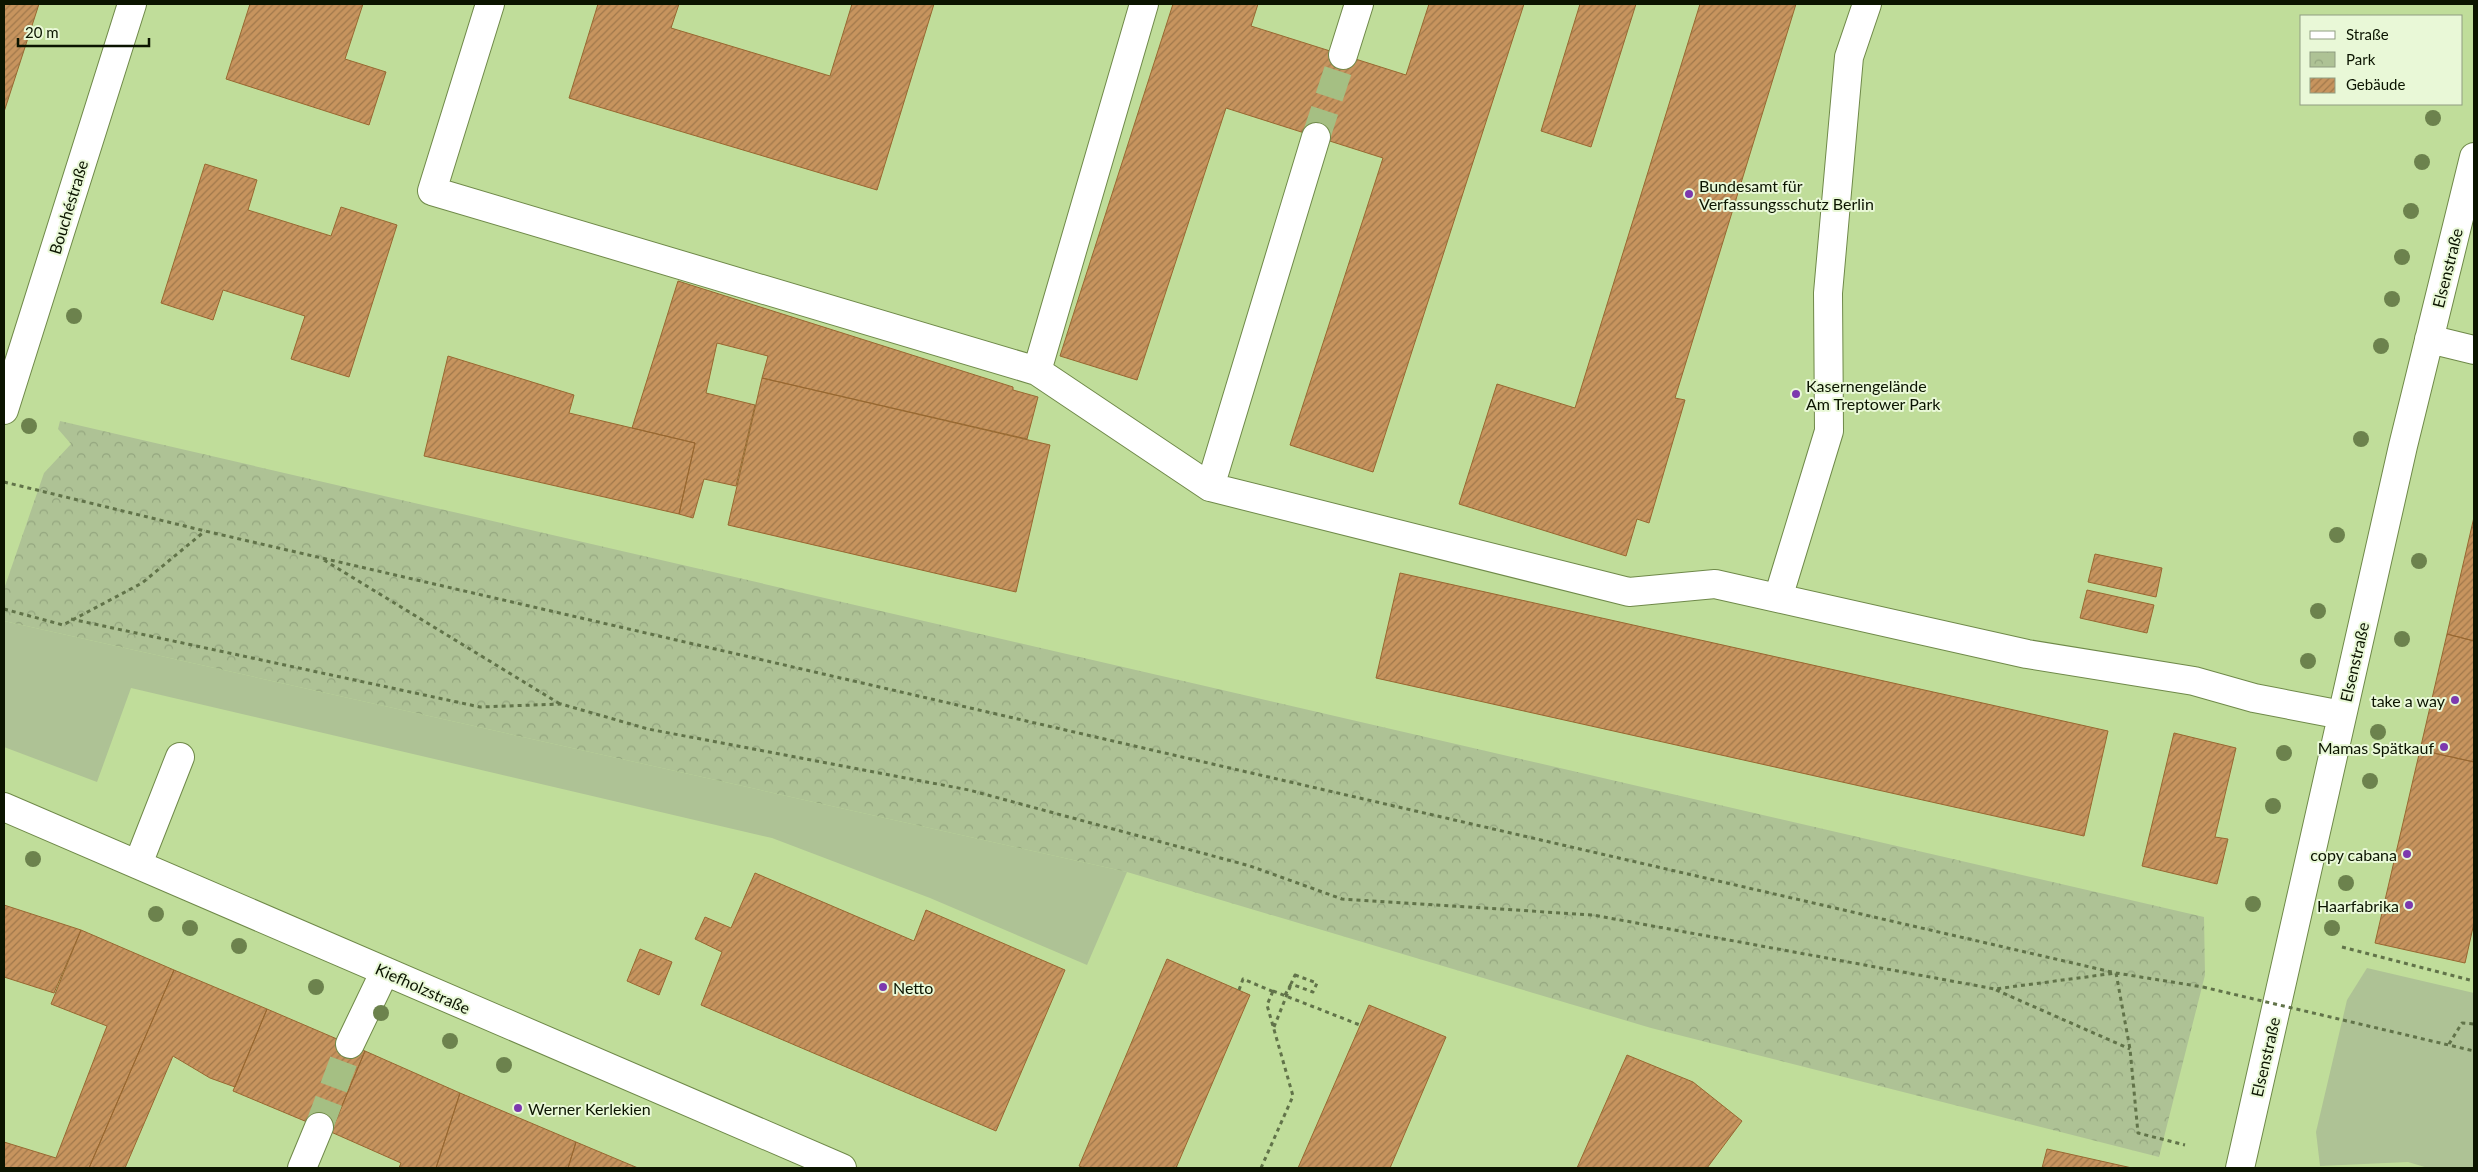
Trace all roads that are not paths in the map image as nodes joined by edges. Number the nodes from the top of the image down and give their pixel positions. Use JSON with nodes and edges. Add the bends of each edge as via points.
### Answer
{"nodes":[{"id":1,"x":132,"y":4,"type":"edge"},
{"id":2,"x":490,"y":4,"type":"edge"},
{"id":3,"x":1144,"y":4,"type":"edge"},
{"id":4,"x":1359,"y":4,"type":"edge"},
{"id":5,"x":1867,"y":4,"type":"edge"},
{"id":6,"x":1343,"y":55,"type":"tunnel mouth"},
{"id":7,"x":1316,"y":137,"type":"tunnel mouth"},
{"id":8,"x":2474,"y":157,"type":"edge"},
{"id":9,"x":2429,"y":339,"type":"junction"},
{"id":10,"x":2474,"y":350,"type":"edge"},
{"id":11,"x":10,"y":371,"type":"edge"},
{"id":12,"x":1037,"y":371,"type":"junction"},
{"id":13,"x":4,"y":410,"type":"edge"},
{"id":14,"x":1210,"y":487,"type":"junction"},
{"id":15,"x":1778,"y":598,"type":"junction"},
{"id":16,"x":2342,"y":715,"type":"junction"},
{"id":17,"x":180,"y":757,"type":"dead end"},
{"id":18,"x":4,"y":806,"type":"edge"},
{"id":19,"x":138,"y":864,"type":"junction"},
{"id":20,"x":385,"y":971,"type":"junction"},
{"id":21,"x":350,"y":1044,"type":"tunnel mouth"},
{"id":22,"x":319,"y":1127,"type":"tunnel mouth"},
{"id":23,"x":302,"y":1168,"type":"edge"},
{"id":24,"x":842,"y":1168,"type":"edge"},
{"id":25,"x":2240,"y":1168,"type":"edge"}],
"edges":[{"from":1,"to":11,"type":"street","name":"Bouchéstraße"},
{"from":2,"to":12,"type":"street","via":[[432,191]]},
{"from":3,"to":12,"type":"street"},
{"from":4,"to":6,"type":"street"},
{"from":5,"to":15,"type":"street","via":[[1849,57],[1846,87],[1828,293],[1829,431]]},
{"from":7,"to":14,"type":"street"},
{"from":8,"to":9,"type":"street","name":"Elsenstraße"},
{"from":9,"to":10,"type":"street"},
{"from":9,"to":16,"type":"street","name":"Elsenstraße"},
{"from":11,"to":13,"type":"street","name":"Bouchéstraße"},
{"from":12,"to":14,"type":"street"},
{"from":14,"to":15,"type":"street","via":[[1629,592],[1715,584]]},
{"from":15,"to":16,"type":"street","via":[[2027,654],[2194,681],[2254,698]]},
{"from":16,"to":25,"type":"street","name":"Elsenstraße"},
{"from":17,"to":19,"type":"street"},
{"from":18,"to":19,"type":"street","name":"Kiefholzstraße"},
{"from":19,"to":20,"type":"street","name":"Kiefholzstraße"},
{"from":20,"to":21,"type":"street"},
{"from":20,"to":24,"type":"street","name":"Kiefholzstraße"},
{"from":22,"to":23,"type":"street"}]}
